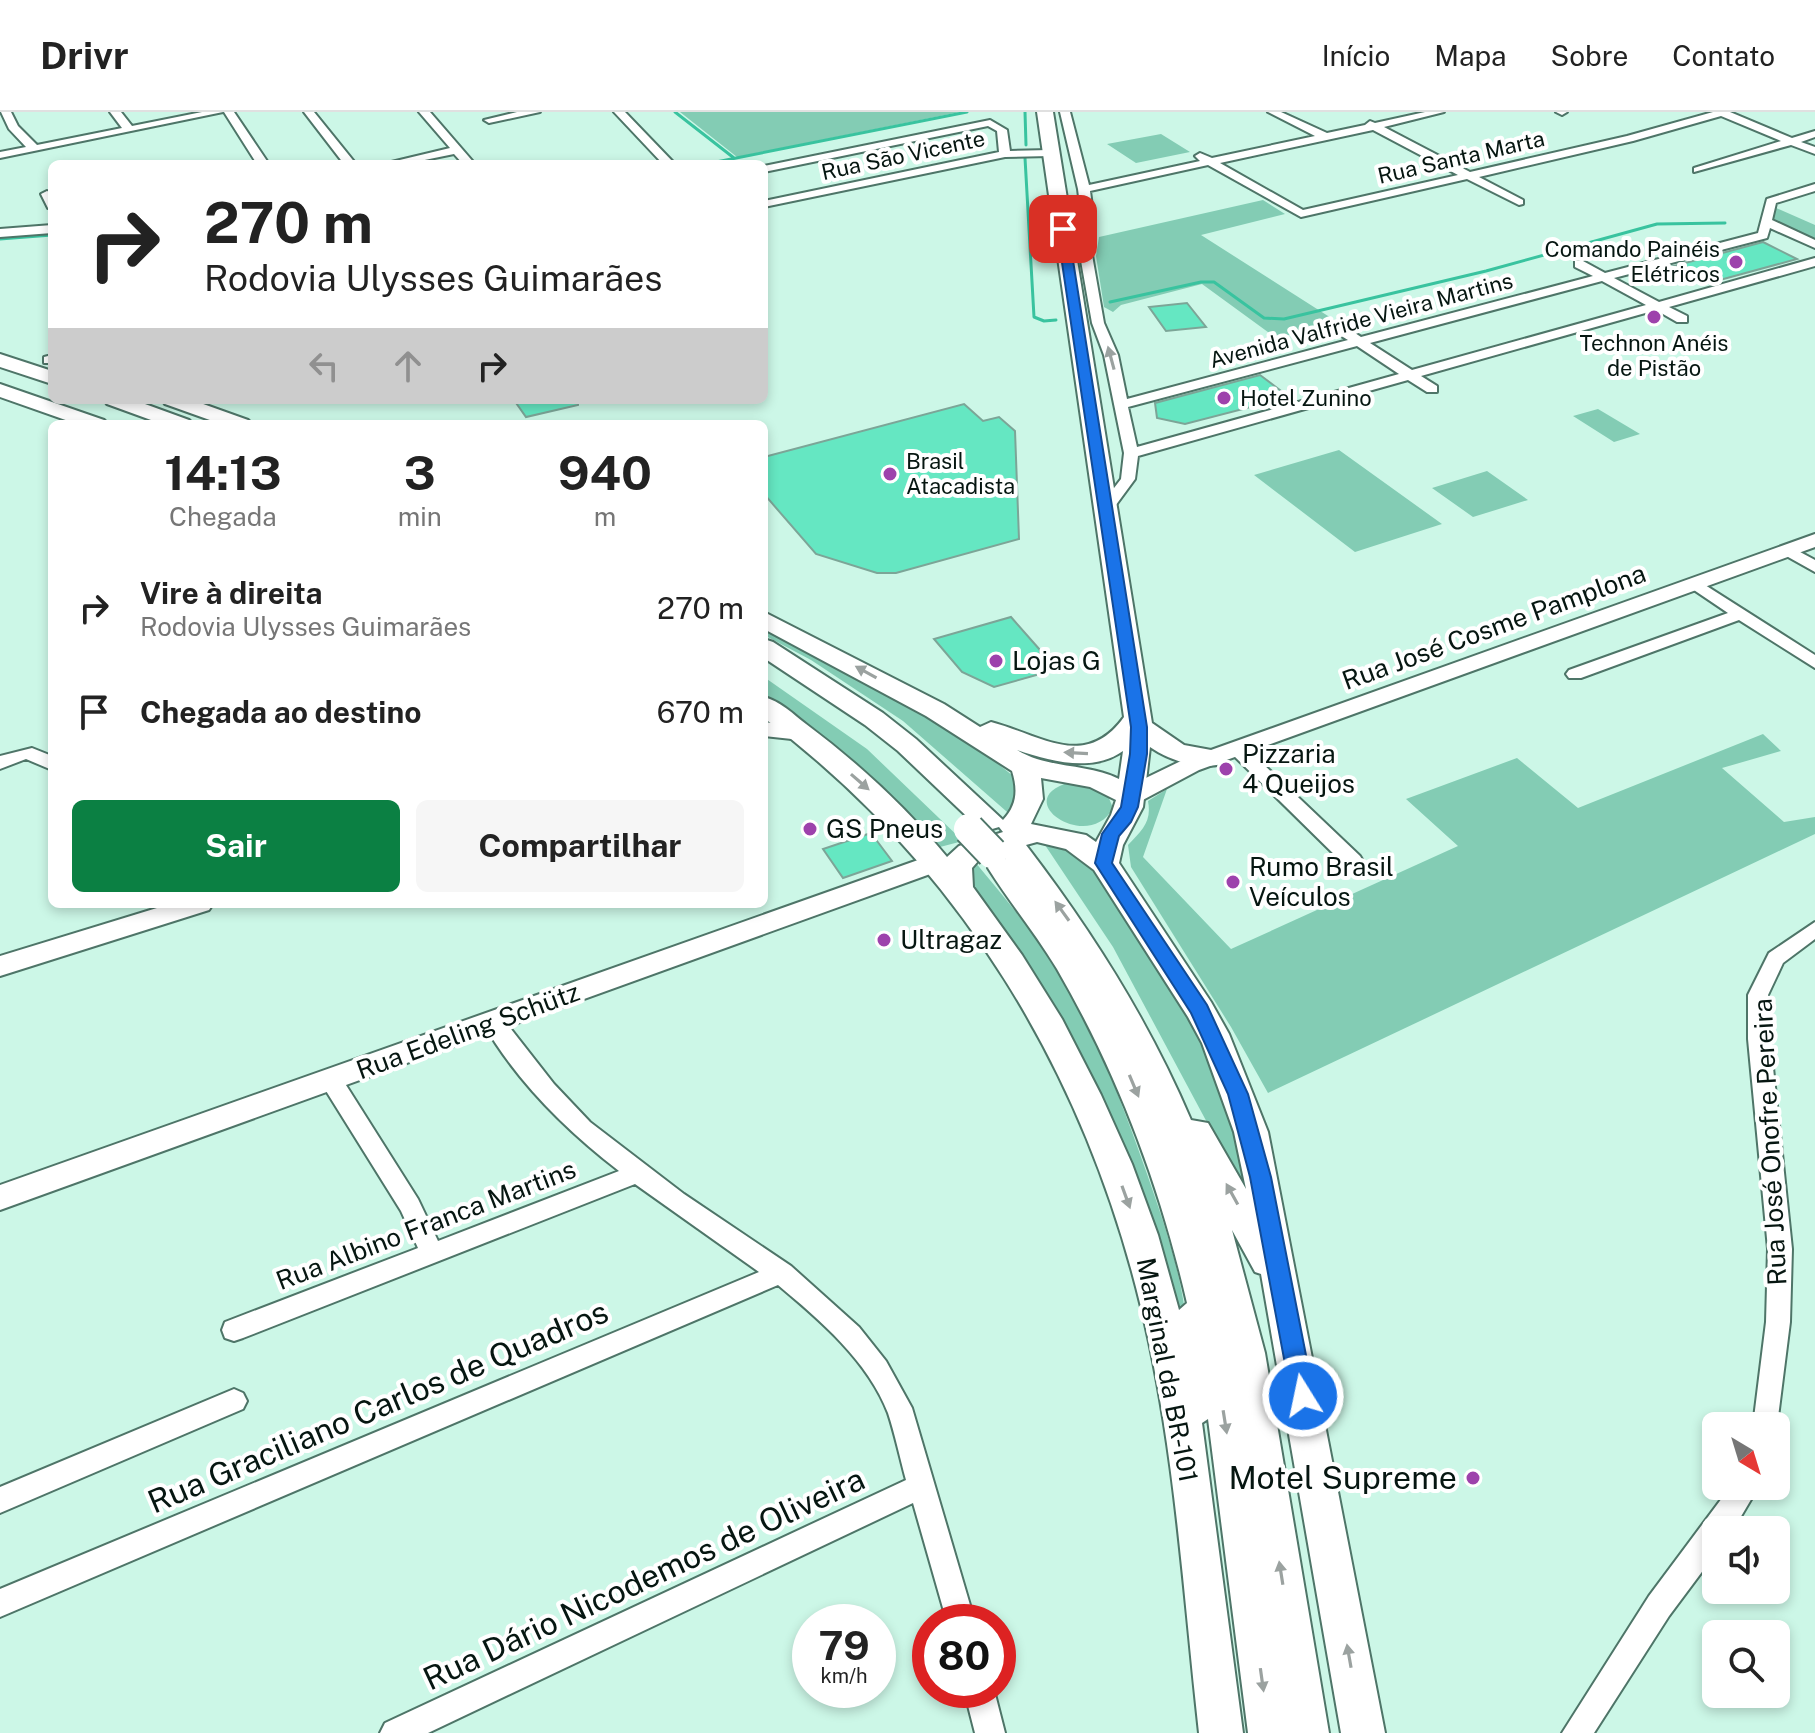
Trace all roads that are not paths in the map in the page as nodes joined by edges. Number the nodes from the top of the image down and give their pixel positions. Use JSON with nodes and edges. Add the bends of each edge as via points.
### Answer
{"nodes":[{"id":1,"x":6,"y":112,"type":"edge"},
{"id":2,"x":115,"y":112,"type":"edge"},
{"id":3,"x":218,"y":112,"type":"edge"},
{"id":4,"x":229,"y":112,"type":"edge"},
{"id":5,"x":309,"y":112,"type":"edge"},
{"id":6,"x":424,"y":112,"type":"edge"},
{"id":7,"x":619,"y":112,"type":"edge"},
{"id":8,"x":1045,"y":112,"type":"edge"},
{"id":9,"x":1065,"y":112,"type":"edge"},
{"id":10,"x":1273,"y":112,"type":"edge"},
{"id":11,"x":1289,"y":112,"type":"edge"},
{"id":12,"x":1404,"y":112,"type":"edge"},
{"id":13,"x":1439,"y":112,"type":"edge"},
{"id":14,"x":1722,"y":112,"type":"edge"},
{"id":15,"x":529,"y":113,"type":"edge"},
{"id":16,"x":489,"y":120,"type":"dead end"},
{"id":17,"x":1368,"y":124,"type":"junction"},
{"id":18,"x":129,"y":129,"type":"junction"},
{"id":19,"x":1321,"y":134,"type":"junction"},
{"id":20,"x":1815,"y":134,"type":"edge"},
{"id":21,"x":1792,"y":142,"type":"junction"},
{"id":22,"x":33,"y":147,"type":"junction"},
{"id":23,"x":457,"y":150,"type":"junction"},
{"id":24,"x":1815,"y":151,"type":"edge"},
{"id":25,"x":1050,"y":153,"type":"junction"},
{"id":26,"x":1005,"y":154,"type":"junction"},
{"id":27,"x":0,"y":155,"type":"edge"},
{"id":28,"x":1206,"y":159,"type":"junction"},
{"id":29,"x":260,"y":160,"type":"edge"},
{"id":30,"x":347,"y":160,"type":"edge"},
{"id":31,"x":409,"y":160,"type":"edge"},
{"id":32,"x":466,"y":160,"type":"edge"},
{"id":33,"x":665,"y":160,"type":"edge"},
{"id":34,"x":860,"y":167,"type":"junction"},
{"id":35,"x":768,"y":169,"type":"edge"},
{"id":36,"x":1080,"y":169,"type":"junction"},
{"id":37,"x":1698,"y":170,"type":"dead end"},
{"id":38,"x":1468,"y":176,"type":"junction"},
{"id":39,"x":1815,"y":187,"type":"edge"},
{"id":40,"x":1084,"y":189,"type":"junction"},
{"id":41,"x":1791,"y":195,"type":"junction"},
{"id":42,"x":768,"y":202,"type":"edge"},
{"id":43,"x":1519,"y":202,"type":"dead end"},
{"id":44,"x":1815,"y":205,"type":"edge"},
{"id":45,"x":1766,"y":222,"type":"junction"},
{"id":46,"x":48,"y":229,"type":"edge"},
{"id":47,"x":0,"y":233,"type":"edge"},
{"id":48,"x":1815,"y":244,"type":"edge"},
{"id":49,"x":1815,"y":262,"type":"edge"},
{"id":50,"x":1579,"y":264,"type":"dead end"},
{"id":51,"x":1603,"y":277,"type":"junction"},
{"id":52,"x":1657,"y":306,"type":"junction"},
{"id":53,"x":1682,"y":319,"type":"dead end"},
{"id":54,"x":1338,"y":328,"type":"dead end"},
{"id":55,"x":1360,"y":342,"type":"junction"},
{"id":56,"x":0,"y":344,"type":"edge"},
{"id":57,"x":0,"y":360,"type":"edge"},
{"id":58,"x":48,"y":363,"type":"edge"},
{"id":59,"x":48,"y":364,"type":"edge"},
{"id":60,"x":0,"y":371,"type":"edge"},
{"id":61,"x":1411,"y":375,"type":"junction"},
{"id":62,"x":48,"y":388,"type":"edge"},
{"id":63,"x":1432,"y":389,"type":"dead end"},
{"id":64,"x":0,"y":390,"type":"edge"},
{"id":65,"x":97,"y":404,"type":"edge"},
{"id":66,"x":121,"y":404,"type":"edge"},
{"id":67,"x":184,"y":404,"type":"edge"},
{"id":68,"x":1122,"y":404,"type":"junction"},
{"id":69,"x":145,"y":417,"type":"edge"},
{"id":70,"x":86,"y":420,"type":"edge"},
{"id":71,"x":171,"y":420,"type":"edge"},
{"id":72,"x":230,"y":420,"type":"edge"},
{"id":73,"x":1131,"y":453,"type":"junction"},
{"id":74,"x":1105,"y":510,"type":"junction"},
{"id":75,"x":1815,"y":540,"type":"edge"},
{"id":76,"x":1787,"y":550,"type":"junction"},
{"id":77,"x":1815,"y":567,"type":"edge"},
{"id":78,"x":1694,"y":583,"type":"junction"},
{"id":79,"x":1741,"y":614,"type":"junction"},
{"id":80,"x":768,"y":621,"type":"edge"},
{"id":81,"x":768,"y":650,"type":"edge"},
{"id":82,"x":1815,"y":663,"type":"edge"},
{"id":83,"x":768,"y":666,"type":"edge"},
{"id":84,"x":1575,"y":674,"type":"dead end"},
{"id":85,"x":768,"y":708,"type":"edge"},
{"id":86,"x":935,"y":710,"type":"junction"},
{"id":87,"x":1138,"y":722,"type":"junction"},
{"id":88,"x":768,"y":729,"type":"edge"},
{"id":89,"x":801,"y":733,"type":"junction"},
{"id":90,"x":1213,"y":757,"type":"junction"},
{"id":91,"x":48,"y":761,"type":"edge"},
{"id":92,"x":0,"y":763,"type":"edge"},
{"id":93,"x":1024,"y":766,"type":"junction"},
{"id":94,"x":1133,"y":783,"type":"junction"},
{"id":95,"x":1118,"y":825,"type":"junction"},
{"id":96,"x":995,"y":835,"type":"junction"},
{"id":97,"x":914,"y":837,"type":"junction"},
{"id":98,"x":1353,"y":861,"type":"dead end"},
{"id":99,"x":935,"y":863,"type":"junction"},
{"id":100,"x":1104,"y":863,"type":"junction"},
{"id":101,"x":958,"y":888,"type":"junction"},
{"id":102,"x":187,"y":908,"type":"edge"},
{"id":103,"x":1815,"y":929,"type":"edge"},
{"id":104,"x":0,"y":966,"type":"edge"},
{"id":105,"x":1104,"y":976,"type":"junction"},
{"id":106,"x":493,"y":1021,"type":"junction"},
{"id":107,"x":331,"y":1080,"type":"junction"},
{"id":108,"x":639,"y":1173,"type":"junction"},
{"id":109,"x":0,"y":1198,"type":"edge"},
{"id":110,"x":432,"y":1253,"type":"junction"},
{"id":111,"x":1195,"y":1263,"type":"junction"},
{"id":112,"x":782,"y":1273,"type":"junction"},
{"id":113,"x":1283,"y":1287,"type":"junction"},
{"id":114,"x":234,"y":1330,"type":"dead end"},
{"id":115,"x":234,"y":1401,"type":"dead end"},
{"id":116,"x":1768,"y":1412,"type":"edge"},
{"id":117,"x":921,"y":1486,"type":"junction"},
{"id":118,"x":1191,"y":1496,"type":"junction"},
{"id":119,"x":0,"y":1500,"type":"edge"},
{"id":120,"x":1702,"y":1549,"type":"edge"},
{"id":121,"x":0,"y":1603,"type":"edge"},
{"id":122,"x":956,"y":1604,"type":"edge"},
{"id":123,"x":984,"y":1708,"type":"edge"},
{"id":124,"x":395,"y":1733,"type":"edge"},
{"id":125,"x":990,"y":1733,"type":"edge"},
{"id":126,"x":1221,"y":1733,"type":"edge"},
{"id":127,"x":1270,"y":1733,"type":"edge"},
{"id":128,"x":1307,"y":1733,"type":"edge"},
{"id":129,"x":1363,"y":1733,"type":"edge"},
{"id":130,"x":1577,"y":1733,"type":"edge"}],
"edges":[{"from":1,"to":22,"type":"street"},
{"from":2,"to":18,"type":"street"},
{"from":3,"to":18,"type":"street"},
{"from":4,"to":29,"type":"street"},
{"from":5,"to":30,"type":"street"},
{"from":6,"to":23,"type":"street"},
{"from":7,"to":33,"type":"street"},
{"from":8,"to":25,"type":"highway"},
{"from":9,"to":36,"type":"street"},
{"from":10,"to":19,"type":"street"},
{"from":11,"to":19,"type":"street"},
{"from":12,"to":17,"type":"street"},
{"from":13,"to":17,"type":"street"},
{"from":14,"to":21,"type":"street"},
{"from":14,"to":38,"type":"street","name":"Rua Santa Marta"},
{"from":15,"to":16,"type":"street"},
{"from":17,"to":19,"type":"street"},
{"from":17,"to":38,"type":"street"},
{"from":18,"to":22,"type":"street"},
{"from":19,"to":28,"type":"street"},
{"from":20,"to":21,"type":"street"},
{"from":21,"to":24,"type":"street"},
{"from":21,"to":37,"type":"street"},
{"from":22,"to":27,"type":"street"},
{"from":23,"to":31,"type":"street"},
{"from":23,"to":32,"type":"street"},
{"from":25,"to":26,"type":"street","name":"Rua São Vicente"},
{"from":25,"to":74,"type":"highway"},
{"from":26,"to":34,"type":"street","name":"Rua São Vicente"},
{"from":26,"to":34,"type":"street","via":[[1002,130],[990,123]]},
{"from":28,"to":36,"type":"street","via":[[1114,174]]},
{"from":28,"to":38,"type":"street","name":"Rua Santa Marta","via":[[1301,214]]},
{"from":28,"to":40,"type":"street"},
{"from":34,"to":35,"type":"street"},
{"from":34,"to":42,"type":"street","name":"Rua São Vicente"},
{"from":36,"to":40,"type":"street"},
{"from":38,"to":43,"type":"street"},
{"from":39,"to":41,"type":"street"},
{"from":68,"to":40,"type":"street","one_way":true,"via":[[1098,323],[1086,255]]},
{"from":41,"to":44,"type":"street"},
{"from":41,"to":45,"type":"street","via":[[1771,201]]},
{"from":45,"to":48,"type":"street"},
{"from":45,"to":51,"type":"street","name":"Avenida Valfride Vieira Martins","via":[[1763,235]]},
{"from":46,"to":47,"type":"street"},
{"from":49,"to":52,"type":"street"},
{"from":50,"to":51,"type":"street"},
{"from":51,"to":52,"type":"street"},
{"from":51,"to":55,"type":"street","name":"Avenida Valfride Vieira Martins"},
{"from":52,"to":53,"type":"street"},
{"from":52,"to":61,"type":"street"},
{"from":54,"to":55,"type":"street"},
{"from":55,"to":61,"type":"street"},
{"from":55,"to":68,"type":"street","name":"Avenida Valfride Vieira Martins"},
{"from":56,"to":58,"type":"highway"},
{"from":57,"to":59,"type":"highway"},
{"from":60,"to":62,"type":"highway"},
{"from":61,"to":63,"type":"street"},
{"from":61,"to":73,"type":"street"},
{"from":64,"to":70,"type":"highway"},
{"from":65,"to":69,"type":"highway"},
{"from":66,"to":69,"type":"highway"},
{"from":67,"to":72,"type":"highway"},
{"from":68,"to":73,"type":"street"},
{"from":69,"to":71,"type":"highway"},
{"from":73,"to":74,"type":"street","via":[[1128,479]]},
{"from":74,"to":87,"type":"highway"},
{"from":75,"to":76,"type":"main road","name":"Rua José Cosme Pamplona"},
{"from":76,"to":77,"type":"street"},
{"from":76,"to":78,"type":"main road","name":"Rua José Cosme Pamplona"},
{"from":78,"to":79,"type":"street"},
{"from":78,"to":90,"type":"main road","name":"Rua José Cosme Pamplona"},
{"from":79,"to":82,"type":"street"},
{"from":79,"to":84,"type":"street"},
{"from":86,"to":80,"type":"highway","one_way":true},
{"from":81,"to":96,"type":"highway","via":[[907,745]]},
{"from":83,"to":96,"type":"highway","via":[[867,734]]},
{"from":85,"to":89,"type":"highway","name":"Marginal da BR-101"},
{"from":87,"to":86,"type":"highway","one_way":true,"via":[[1120,744],[1072,755]]},
{"from":86,"to":93,"type":"highway"},
{"from":87,"to":90,"type":"highway","via":[[1176,752]]},
{"from":87,"to":94,"type":"highway"},
{"from":88,"to":89,"type":"main road"},
{"from":89,"to":97,"type":"highway","name":"Marginal da BR-101","one_way":true,"via":[[867,787]]},
{"from":90,"to":94,"type":"main road","name":"Rua José Cosme Pamplona"},
{"from":90,"to":98,"type":"street"},
{"from":91,"to":92,"type":"street","via":[[27,752]]},
{"from":93,"to":94,"type":"highway"},
{"from":93,"to":96,"type":"highway","via":[[1031,788],[1027,812]]},
{"from":94,"to":95,"type":"highway","via":[[1125,818]]},
{"from":95,"to":96,"type":"highway","via":[[1092,833],[1035,822]]},
{"from":95,"to":100,"type":"highway"},
{"from":96,"to":97,"type":"highway","via":[[942,849]]},
{"from":105,"to":96,"type":"highway","one_way":true,"via":[[1063,911]]},
{"from":96,"to":111,"type":"highway","one_way":true,"via":[[1106,1027],[1164,1161]]},
{"from":97,"to":99,"type":"highway","name":"Marginal da BR-101"},
{"from":99,"to":101,"type":"highway","name":"Marginal da BR-101"},
{"from":99,"to":106,"type":"main road","name":"Rua Edeling Schütz"},
{"from":100,"to":101,"type":"highway","via":[[1076,842],[1036,832],[1021,834],[961,859]]},
{"from":100,"to":113,"type":"highway","via":[[1218,1043],[1251,1132]]},
{"from":101,"to":118,"type":"highway","name":"Marginal da BR-101","one_way":true,"via":[[1025,983],[1106,1142],[1160,1308]]},
{"from":102,"to":104,"type":"main road"},
{"from":103,"to":116,"type":"street","name":"Rua José Onofre Pereira","via":[[1776,958],[1758,995],[1780,1249]]},
{"from":113,"to":105,"type":"highway","one_way":true},
{"from":128,"to":105,"type":"highway","one_way":true,"via":[[1234,1294],[1185,1143]]},
{"from":106,"to":107,"type":"main road","name":"Rua Edeling Schütz"},
{"from":106,"to":108,"type":"street","via":[[568,1115]]},
{"from":107,"to":109,"type":"main road","name":"Rua Edeling Schütz"},
{"from":107,"to":110,"type":"street","via":[[410,1206]]},
{"from":108,"to":110,"type":"street","name":"Rua Albino Franca Martins"},
{"from":108,"to":112,"type":"street"},
{"from":110,"to":114,"type":"street","name":"Rua Albino Franca Martins"},
{"from":111,"to":118,"type":"highway"},
{"from":111,"to":127,"type":"highway","one_way":true,"via":[[1227,1431]]},
{"from":112,"to":117,"type":"street","via":[[840,1323],[877,1367],[899,1408]]},
{"from":112,"to":121,"type":"street","name":"Rua Graciliano Carlos de Quadros"},
{"from":129,"to":113,"type":"highway","one_way":true},
{"from":115,"to":119,"type":"street"},
{"from":117,"to":122,"type":"street"},
{"from":117,"to":124,"type":"street","name":"Rua Dário Nicodemos de Oliveira"},
{"from":118,"to":126,"type":"highway","name":"Marginal da BR-101"},
{"from":120,"to":130,"type":"street"},
{"from":123,"to":125,"type":"street"}]}
